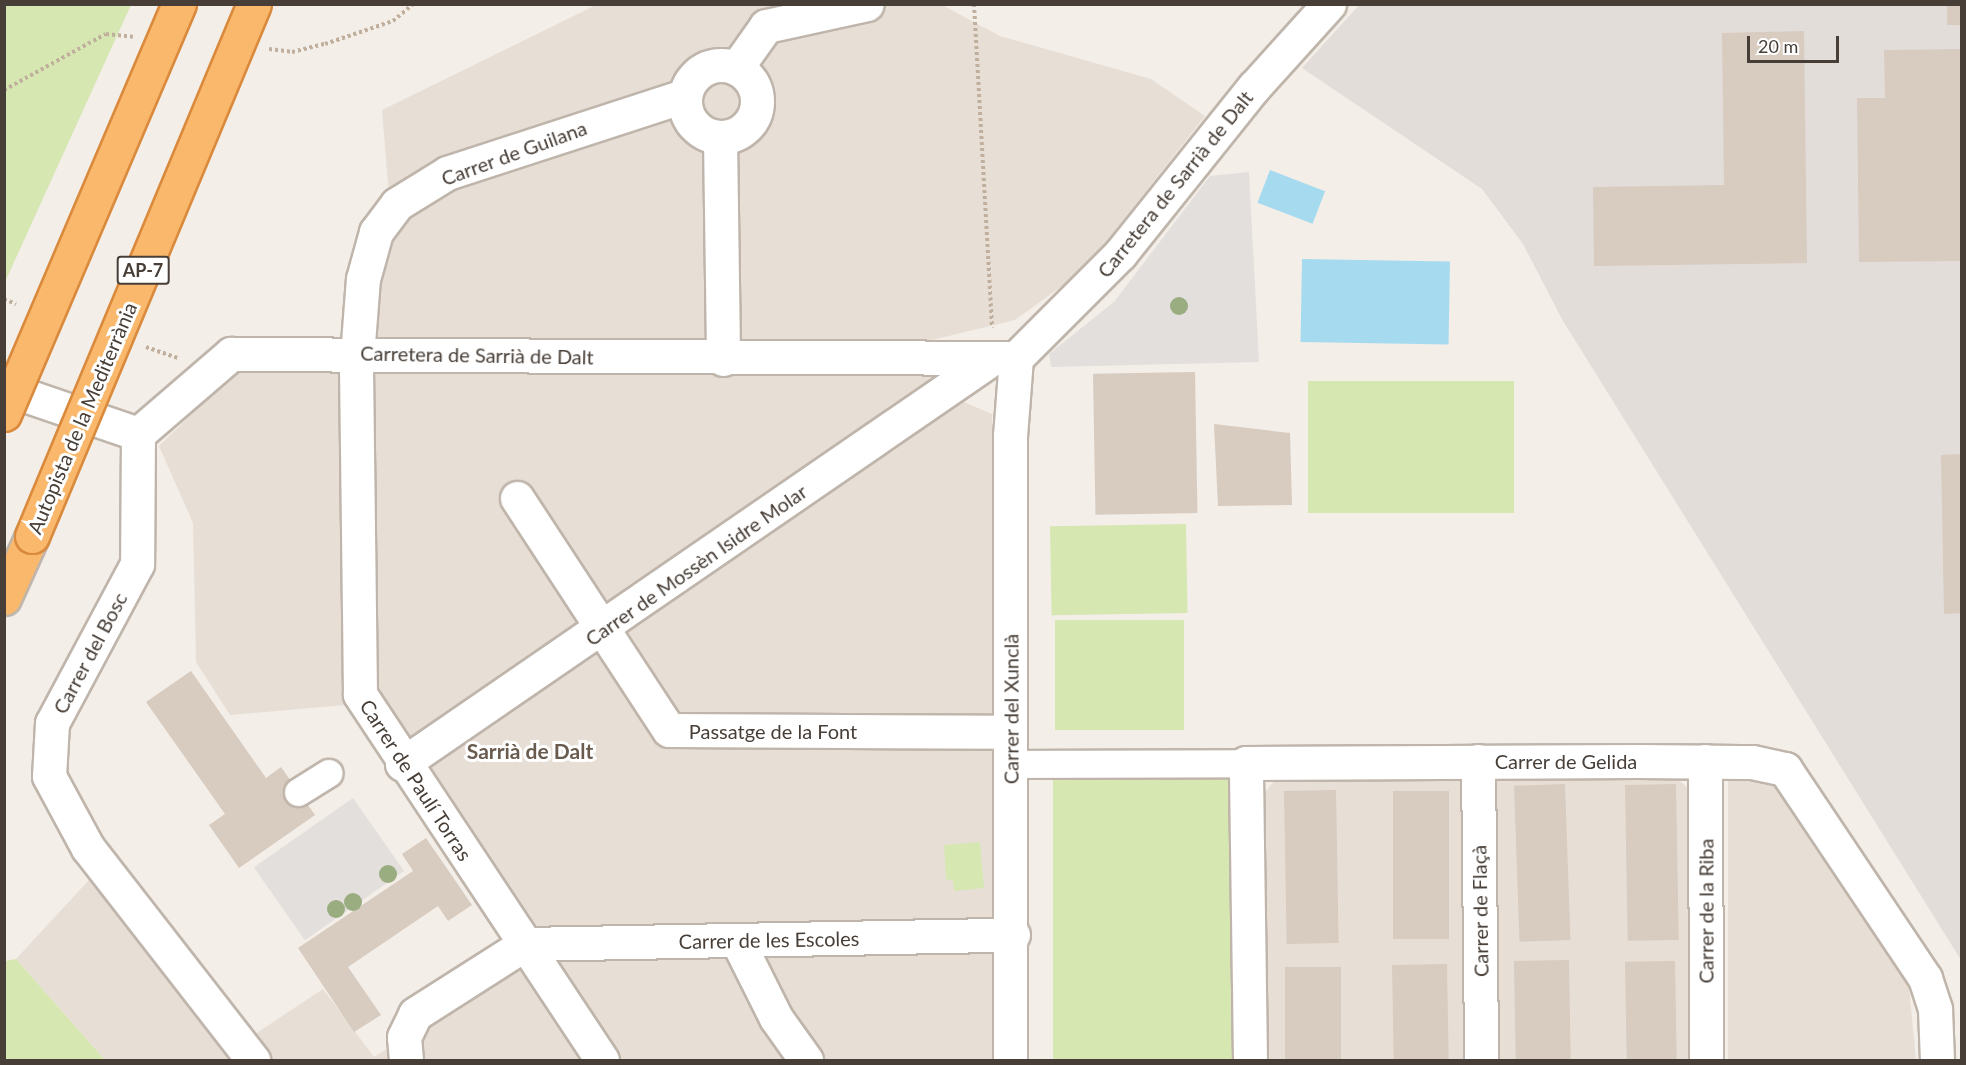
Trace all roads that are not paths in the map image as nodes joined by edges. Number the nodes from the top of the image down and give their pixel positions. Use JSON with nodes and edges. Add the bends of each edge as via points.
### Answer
{"nodes":[{"id":1,"x":179,"y":4,"type":"edge"},
{"id":2,"x":254,"y":4,"type":"edge"},
{"id":3,"x":867,"y":4,"type":"edge"},
{"id":4,"x":1329,"y":4,"type":"edge"},
{"id":5,"x":736,"y":67,"type":"junction"},
{"id":6,"x":684,"y":96,"type":"junction"},
{"id":7,"x":720,"y":138,"type":"junction"},
{"id":8,"x":360,"y":353,"type":"junction"},
{"id":9,"x":723,"y":359,"type":"junction"},
{"id":10,"x":999,"y":360,"type":"junction"},
{"id":11,"x":4,"y":388,"type":"edge"},
{"id":12,"x":4,"y":414,"type":"edge"},
{"id":13,"x":138,"y":434,"type":"junction"},
{"id":14,"x":517,"y":498,"type":"dead end"},
{"id":15,"x":4,"y":598,"type":"edge"},
{"id":16,"x":607,"y":628,"type":"junction"},
{"id":17,"x":1011,"y":748,"type":"junction"},
{"id":18,"x":1478,"y":761,"type":"junction"},
{"id":19,"x":1705,"y":761,"type":"junction"},
{"id":20,"x":1246,"y":763,"type":"junction"},
{"id":21,"x":402,"y":764,"type":"junction"},
{"id":22,"x":329,"y":773,"type":"dead end"},
{"id":23,"x":298,"y":792,"type":"dead end"},
{"id":24,"x":1013,"y":935,"type":"junction"},
{"id":25,"x":737,"y":940,"type":"junction"},
{"id":26,"x":525,"y":944,"type":"junction"},
{"id":27,"x":253,"y":1060,"type":"edge"},
{"id":28,"x":406,"y":1060,"type":"edge"},
{"id":29,"x":602,"y":1060,"type":"edge"},
{"id":30,"x":806,"y":1060,"type":"edge"},
{"id":31,"x":1010,"y":1060,"type":"edge"},
{"id":32,"x":1250,"y":1060,"type":"edge"},
{"id":33,"x":1481,"y":1060,"type":"edge"},
{"id":34,"x":1706,"y":1060,"type":"edge"},
{"id":35,"x":1937,"y":1060,"type":"edge"}],
"edges":[{"from":1,"to":12,"type":"highway","bridge":true},
{"from":2,"to":15,"type":"highway","name":"Autopista de la Mediterrània","number":"AP-7","bridge":true},
{"from":3,"to":5,"type":"street","via":[[766,26]]},
{"from":4,"to":10,"type":"street","name":"Carretera de Sarrià de Dalt","via":[[1254,87],[1098,278]]},
{"from":5,"to":6,"type":"street","via":[[714,64],[694,75]]},
{"from":5,"to":7,"type":"street","via":[[755,85],[758,109],[744,130]]},
{"from":6,"to":7,"type":"street","via":[[687,116],[700,132]]},
{"from":6,"to":8,"type":"street","name":"Carrer de Guilana","via":[[447,173],[397,204],[376,232],[363,279]]},
{"from":7,"to":9,"type":"street"},
{"from":8,"to":9,"type":"street","name":"Carretera de Sarrià de Dalt"},
{"from":8,"to":13,"type":"street","name":"Carretera de Sarrià de Dalt","via":[[231,354]]},
{"from":8,"to":21,"type":"street","name":"Carrer de Paulí Torras","via":[[356,369],[360,694]]},
{"from":9,"to":10,"type":"street","name":"Carretera de Sarrià de Dalt"},
{"from":10,"to":16,"type":"street","name":"Carrer de Mossèn Isidre Molar"},
{"from":10,"to":17,"type":"street","name":"Carrer del Xunclà","via":[[1010,436]]},
{"from":11,"to":13,"type":"street"},
{"from":13,"to":27,"type":"street","name":"Carrer del Bosc","via":[[137,564],[52,723],[50,776],[88,848]]},
{"from":14,"to":16,"type":"street","name":"Passatge de la Font"},
{"from":16,"to":17,"type":"street","name":"Passatge de la Font","via":[[669,730]]},
{"from":16,"to":21,"type":"street","name":"Carrer de Mossèn Isidre Molar"},
{"from":17,"to":20,"type":"street","name":"Carrer de Gelida"},
{"from":17,"to":24,"type":"street","name":"Carrer del Xunclà"},
{"from":18,"to":19,"type":"street","name":"Carrer de Gelida"},
{"from":18,"to":20,"type":"street","name":"Carrer de Gelida"},
{"from":18,"to":33,"type":"street","name":"Carrer de Flaçà"},
{"from":19,"to":34,"type":"street","name":"Carrer de la Riba"},
{"from":19,"to":35,"type":"street","name":"Carrer de Gelida","via":[[1771,764],[1785,769],[1804,792],[1925,978],[1935,1009]]},
{"from":20,"to":32,"type":"street"},
{"from":21,"to":26,"type":"street","name":"Carrer de Paulí Torras"},
{"from":22,"to":23,"type":"street"},
{"from":24,"to":25,"type":"street","name":"Carrer de les Escoles"},
{"from":24,"to":31,"type":"street","name":"Carrer del Xunclà"},
{"from":25,"to":26,"type":"street","name":"Carrer de les Escoles"},
{"from":25,"to":30,"type":"street","via":[[776,1018]]},
{"from":26,"to":28,"type":"street","via":[[416,1014],[404,1037]]},
{"from":26,"to":29,"type":"street","name":"Carrer de Paulí Torras"}]}
